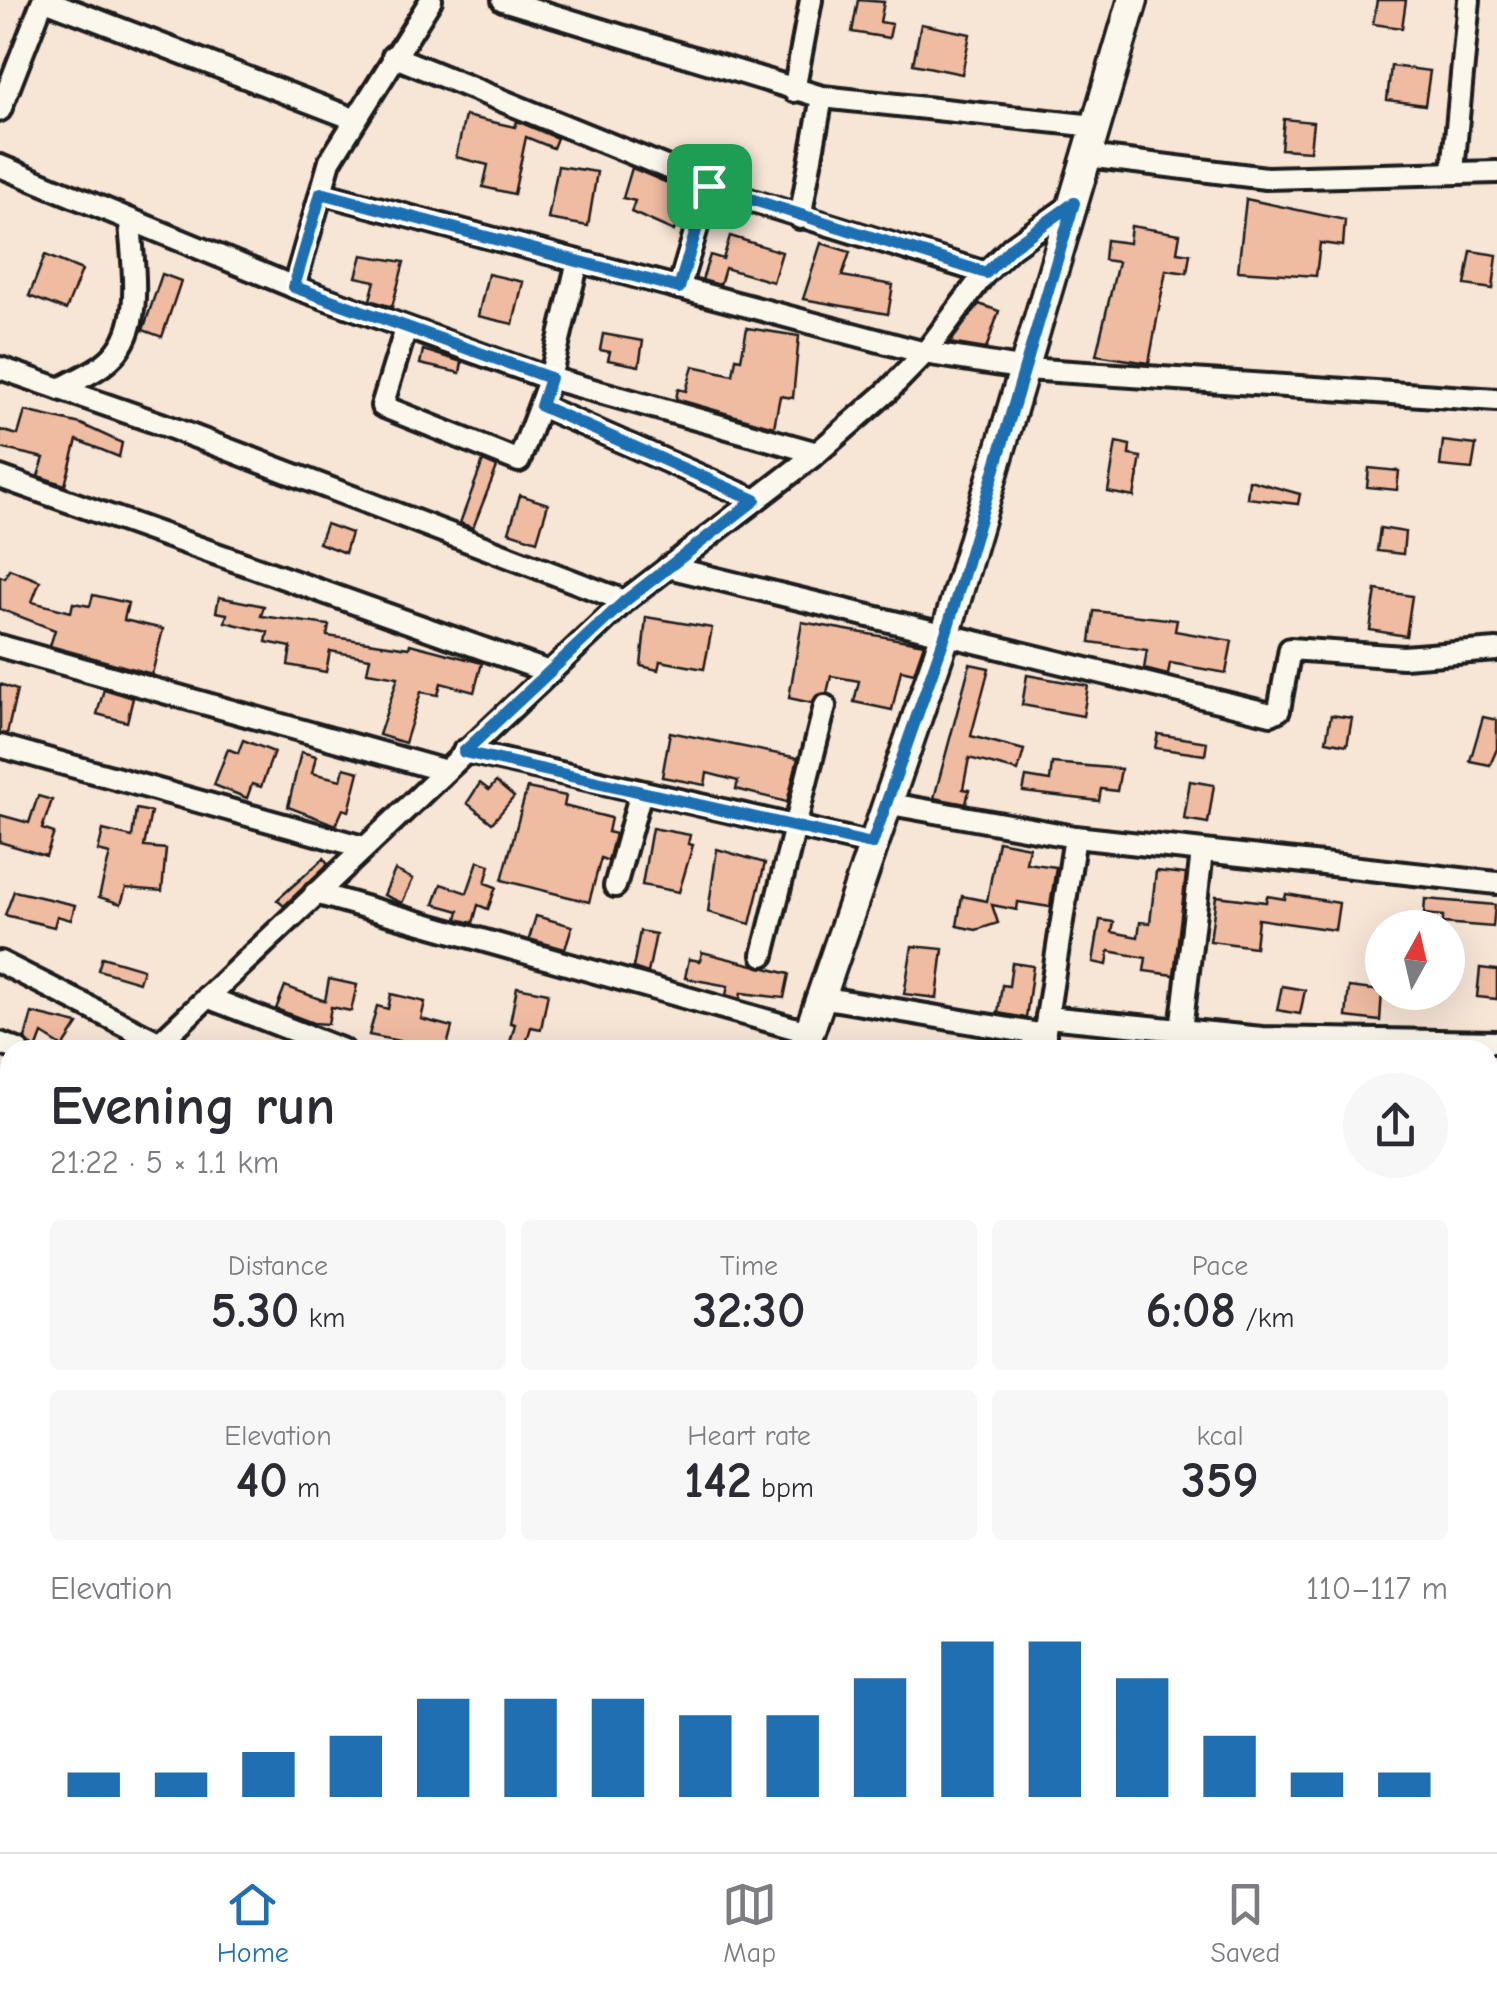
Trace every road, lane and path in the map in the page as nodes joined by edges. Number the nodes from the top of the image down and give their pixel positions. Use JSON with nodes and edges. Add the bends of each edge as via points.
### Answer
{"nodes":[{"id":1,"x":44,"y":0,"type":"edge"},
{"id":2,"x":431,"y":0,"type":"edge"},
{"id":3,"x":503,"y":0,"type":"edge"},
{"id":4,"x":811,"y":0,"type":"edge"},
{"id":5,"x":1133,"y":0,"type":"edge"},
{"id":6,"x":1469,"y":0,"type":"edge"},
{"id":7,"x":393,"y":56,"type":"junction"},
{"id":8,"x":794,"y":91,"type":"junction"},
{"id":9,"x":822,"y":97,"type":"junction"},
{"id":10,"x":0,"y":110,"type":"edge"},
{"id":11,"x":354,"y":119,"type":"junction"},
{"id":12,"x":1095,"y":126,"type":"junction"},
{"id":13,"x":1086,"y":156,"type":"junction"},
{"id":14,"x":0,"y":166,"type":"edge"},
{"id":15,"x":1453,"y":170,"type":"junction"},
{"id":16,"x":1497,"y":172,"type":"edge"},
{"id":17,"x":709,"y":186,"type":"junction"},
{"id":18,"x":321,"y":193,"type":"junction"},
{"id":19,"x":1074,"y":203,"type":"junction"},
{"id":20,"x":800,"y":218,"type":"junction"},
{"id":21,"x":130,"y":221,"type":"junction"},
{"id":22,"x":578,"y":262,"type":"junction"},
{"id":23,"x":986,"y":273,"type":"junction"},
{"id":24,"x":294,"y":287,"type":"junction"},
{"id":25,"x":679,"y":288,"type":"junction"},
{"id":26,"x":406,"y":328,"type":"junction"},
{"id":27,"x":924,"y":352,"type":"junction"},
{"id":28,"x":0,"y":368,"type":"edge"},
{"id":29,"x":1026,"y":369,"type":"junction"},
{"id":30,"x":550,"y":378,"type":"junction"},
{"id":31,"x":60,"y":389,"type":"junction"},
{"id":32,"x":1497,"y":400,"type":"edge"},
{"id":33,"x":541,"y":406,"type":"junction"},
{"id":34,"x":817,"y":453,"type":"junction"},
{"id":35,"x":0,"y":477,"type":"edge"},
{"id":36,"x":755,"y":500,"type":"junction"},
{"id":37,"x":668,"y":566,"type":"junction"},
{"id":38,"x":625,"y":601,"type":"junction"},
{"id":39,"x":946,"y":633,"type":"junction"},
{"id":40,"x":0,"y":646,"type":"edge"},
{"id":41,"x":1497,"y":650,"type":"edge"},
{"id":42,"x":549,"y":672,"type":"junction"},
{"id":43,"x":825,"y":706,"type":"dead end"},
{"id":44,"x":0,"y":746,"type":"edge"},
{"id":45,"x":464,"y":752,"type":"junction"},
{"id":46,"x":442,"y":770,"type":"junction"},
{"id":47,"x":642,"y":792,"type":"junction"},
{"id":48,"x":885,"y":803,"type":"junction"},
{"id":49,"x":796,"y":826,"type":"junction"},
{"id":50,"x":1075,"y":836,"type":"junction"},
{"id":51,"x":872,"y":844,"type":"junction"},
{"id":52,"x":364,"y":846,"type":"junction"},
{"id":53,"x":1202,"y":852,"type":"junction"},
{"id":54,"x":1497,"y":883,"type":"edge"},
{"id":55,"x":616,"y":886,"type":"dead end"},
{"id":56,"x":315,"y":893,"type":"junction"},
{"id":57,"x":763,"y":955,"type":"dead end"},
{"id":58,"x":0,"y":962,"type":"edge"},
{"id":59,"x":820,"y":996,"type":"junction"},
{"id":60,"x":207,"y":997,"type":"junction"},
{"id":61,"x":1181,"y":1030,"type":"junction"},
{"id":62,"x":1045,"y":1034,"type":"edge"},
{"id":63,"x":145,"y":1040,"type":"edge"},
{"id":64,"x":162,"y":1040,"type":"edge"},
{"id":65,"x":317,"y":1040,"type":"edge"},
{"id":66,"x":802,"y":1040,"type":"edge"},
{"id":67,"x":805,"y":1040,"type":"edge"},
{"id":68,"x":1358,"y":1040,"type":"edge"}],
"edges":[{"from":1,"to":10,"type":"street"},
{"from":1,"to":11,"type":"street"},
{"from":2,"to":7,"type":"street"},
{"from":3,"to":8,"type":"street"},
{"from":4,"to":8,"type":"street"},
{"from":5,"to":12,"type":"street"},
{"from":6,"to":15,"type":"street"},
{"from":7,"to":11,"type":"street"},
{"from":7,"to":17,"type":"street"},
{"from":8,"to":9,"type":"street"},
{"from":9,"to":12,"type":"street"},
{"from":9,"to":20,"type":"street"},
{"from":11,"to":18,"type":"street","via":[[323,176]]},
{"from":12,"to":13,"type":"street"},
{"from":13,"to":15,"type":"street","via":[[1266,178]]},
{"from":13,"to":19,"type":"street"},
{"from":14,"to":21,"type":"street"},
{"from":15,"to":16,"type":"street"},
{"from":17,"to":20,"type":"street"},
{"from":17,"to":25,"type":"street"},
{"from":18,"to":22,"type":"street"},
{"from":18,"to":24,"type":"street"},
{"from":19,"to":23,"type":"street"},
{"from":19,"to":29,"type":"street"},
{"from":20,"to":23,"type":"street"},
{"from":21,"to":24,"type":"street"},
{"from":21,"to":31,"type":"street","via":[[133,308],[124,341],[105,363]]},
{"from":22,"to":25,"type":"street"},
{"from":22,"to":30,"type":"street"},
{"from":23,"to":27,"type":"street"},
{"from":24,"to":26,"type":"street"},
{"from":25,"to":27,"type":"street"},
{"from":26,"to":30,"type":"street"},
{"from":26,"to":33,"type":"street","via":[[381,400],[384,408],[519,461]]},
{"from":27,"to":29,"type":"street"},
{"from":27,"to":34,"type":"street"},
{"from":28,"to":31,"type":"street"},
{"from":29,"to":32,"type":"street"},
{"from":29,"to":39,"type":"street"},
{"from":30,"to":33,"type":"street"},
{"from":30,"to":34,"type":"street"},
{"from":31,"to":38,"type":"street"},
{"from":33,"to":36,"type":"street"},
{"from":34,"to":36,"type":"street"},
{"from":35,"to":42,"type":"street"},
{"from":36,"to":37,"type":"street"},
{"from":37,"to":38,"type":"street"},
{"from":37,"to":39,"type":"street"},
{"from":38,"to":42,"type":"street"},
{"from":39,"to":41,"type":"street","via":[[1271,714],[1278,710],[1290,649],[1404,657]]},
{"from":39,"to":48,"type":"street"},
{"from":40,"to":46,"type":"street"},
{"from":42,"to":45,"type":"street"},
{"from":43,"to":49,"type":"street"},
{"from":44,"to":52,"type":"street"},
{"from":45,"to":46,"type":"street"},
{"from":45,"to":47,"type":"street"},
{"from":46,"to":52,"type":"street"},
{"from":47,"to":49,"type":"street"},
{"from":47,"to":55,"type":"street"},
{"from":48,"to":50,"type":"street"},
{"from":48,"to":51,"type":"street"},
{"from":49,"to":51,"type":"street"},
{"from":49,"to":57,"type":"street"},
{"from":50,"to":53,"type":"street"},
{"from":50,"to":62,"type":"street"},
{"from":51,"to":59,"type":"street"},
{"from":52,"to":56,"type":"street"},
{"from":53,"to":54,"type":"street"},
{"from":53,"to":61,"type":"street"},
{"from":56,"to":60,"type":"street"},
{"from":56,"to":66,"type":"street"},
{"from":58,"to":63,"type":"street"},
{"from":59,"to":62,"type":"street"},
{"from":59,"to":67,"type":"street"},
{"from":60,"to":64,"type":"street"},
{"from":60,"to":65,"type":"street"},
{"from":61,"to":62,"type":"street"},
{"from":61,"to":68,"type":"street"}]}
